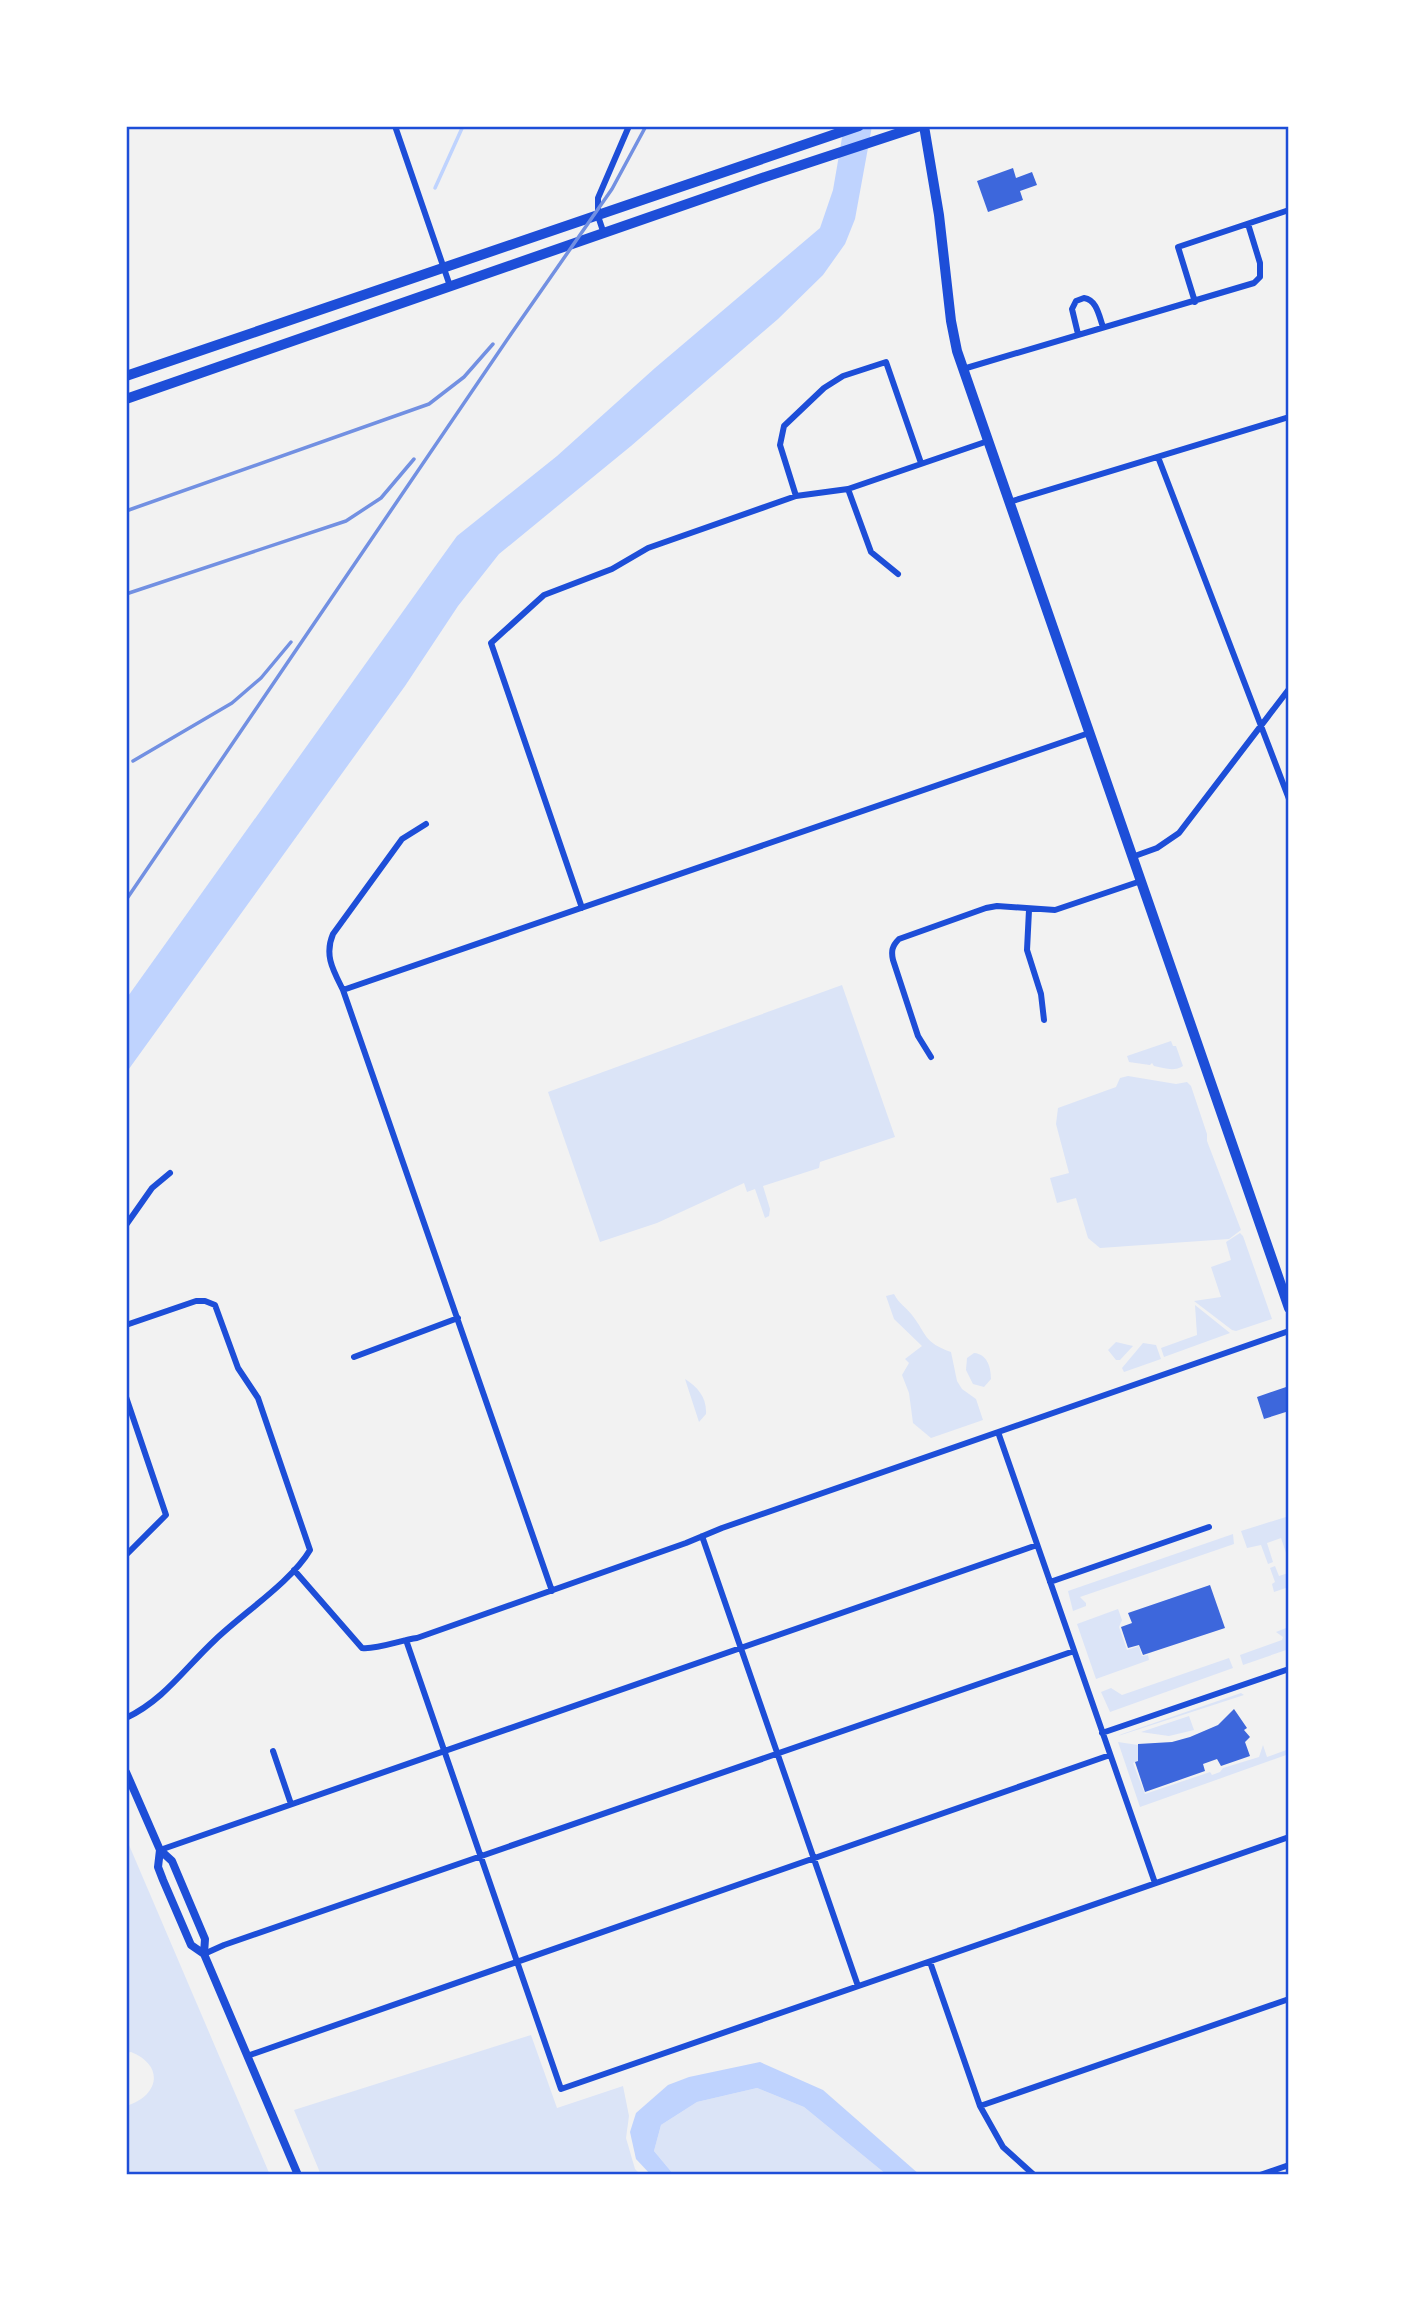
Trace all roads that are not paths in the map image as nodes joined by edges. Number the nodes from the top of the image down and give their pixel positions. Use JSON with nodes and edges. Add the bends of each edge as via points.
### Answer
{"nodes":[{"id":1,"x":395,"y":126,"type":"edge"},
{"id":2,"x":629,"y":126,"type":"edge"},
{"id":3,"x":859,"y":126,"type":"edge"},
{"id":4,"x":922,"y":126,"type":"edge"},
{"id":5,"x":1289,"y":210,"type":"edge"},
{"id":6,"x":598,"y":216,"type":"junction"},
{"id":7,"x":1248,"y":224,"type":"junction"},
{"id":8,"x":604,"y":234,"type":"junction"},
{"id":9,"x":444,"y":267,"type":"junction"},
{"id":10,"x":450,"y":286,"type":"junction"},
{"id":11,"x":1195,"y":302,"type":"junction"},
{"id":12,"x":1103,"y":327,"type":"junction"},
{"id":13,"x":1078,"y":334,"type":"junction"},
{"id":14,"x":963,"y":369,"type":"junction"},
{"id":15,"x":126,"y":376,"type":"edge"},
{"id":16,"x":126,"y":399,"type":"edge"},
{"id":17,"x":1289,"y":417,"type":"edge"},
{"id":18,"x":988,"y":442,"type":"junction"},
{"id":19,"x":1158,"y":457,"type":"junction"},
{"id":20,"x":921,"y":463,"type":"junction"},
{"id":21,"x":848,"y":489,"type":"junction"},
{"id":22,"x":796,"y":496,"type":"junction"},
{"id":23,"x":1009,"y":502,"type":"junction"},
{"id":24,"x":898,"y":574,"type":"dead end"},
{"id":25,"x":1289,"y":689,"type":"edge"},
{"id":26,"x":1261,"y":726,"type":"junction"},
{"id":27,"x":1089,"y":733,"type":"junction"},
{"id":28,"x":1289,"y":799,"type":"edge"},
{"id":29,"x":426,"y":824,"type":"dead end"},
{"id":30,"x":1132,"y":857,"type":"junction"},
{"id":31,"x":1141,"y":881,"type":"junction"},
{"id":32,"x":582,"y":908,"type":"junction"},
{"id":33,"x":1029,"y":910,"type":"junction"},
{"id":34,"x":343,"y":990,"type":"junction"},
{"id":35,"x":1044,"y":1020,"type":"dead end"},
{"id":36,"x":931,"y":1058,"type":"dead end"},
{"id":37,"x":170,"y":1173,"type":"dead end"},
{"id":38,"x":126,"y":1225,"type":"edge"},
{"id":39,"x":1289,"y":1308,"type":"edge"},
{"id":40,"x":458,"y":1318,"type":"junction"},
{"id":41,"x":126,"y":1325,"type":"edge"},
{"id":42,"x":1289,"y":1331,"type":"edge"},
{"id":43,"x":354,"y":1357,"type":"dead end"},
{"id":44,"x":126,"y":1397,"type":"edge"},
{"id":45,"x":998,"y":1432,"type":"junction"},
{"id":46,"x":1209,"y":1527,"type":"dead end"},
{"id":47,"x":702,"y":1536,"type":"junction"},
{"id":48,"x":1037,"y":1545,"type":"junction"},
{"id":49,"x":126,"y":1555,"type":"edge"},
{"id":50,"x":294,"y":1570,"type":"junction"},
{"id":51,"x":1050,"y":1582,"type":"junction"},
{"id":52,"x":552,"y":1591,"type":"junction"},
{"id":53,"x":406,"y":1640,"type":"junction"},
{"id":54,"x":741,"y":1648,"type":"junction"},
{"id":55,"x":1074,"y":1651,"type":"junction"},
{"id":56,"x":1289,"y":1669,"type":"edge"},
{"id":57,"x":126,"y":1718,"type":"edge"},
{"id":58,"x":1102,"y":1733,"type":"junction"},
{"id":59,"x":272,"y":1751,"type":"dead end"},
{"id":60,"x":445,"y":1751,"type":"junction"},
{"id":61,"x":777,"y":1753,"type":"junction"},
{"id":62,"x":1110,"y":1755,"type":"junction"},
{"id":63,"x":126,"y":1772,"type":"edge"},
{"id":64,"x":291,"y":1804,"type":"junction"},
{"id":65,"x":1289,"y":1837,"type":"edge"},
{"id":66,"x":160,"y":1850,"type":"junction"},
{"id":67,"x":481,"y":1856,"type":"junction"},
{"id":68,"x":813,"y":1858,"type":"junction"},
{"id":69,"x":1155,"y":1883,"type":"junction"},
{"id":70,"x":204,"y":1955,"type":"junction"},
{"id":71,"x":517,"y":1962,"type":"junction"},
{"id":72,"x":930,"y":1962,"type":"junction"},
{"id":73,"x":858,"y":1986,"type":"junction"},
{"id":74,"x":1289,"y":1999,"type":"edge"},
{"id":75,"x":247,"y":2056,"type":"junction"},
{"id":76,"x":980,"y":2106,"type":"junction"},
{"id":77,"x":1289,"y":2165,"type":"edge"},
{"id":78,"x":298,"y":2175,"type":"edge"},
{"id":79,"x":1034,"y":2175,"type":"edge"},
{"id":80,"x":1260,"y":2175,"type":"edge"}],
"edges":[{"from":1,"to":9,"type":"street"},
{"from":2,"to":6,"type":"street","via":[[600,193]]},
{"from":3,"to":6,"type":"main road"},
{"from":4,"to":8,"type":"main road"},
{"from":4,"to":14,"type":"main road","via":[[940,222],[951,320]]},
{"from":5,"to":7,"type":"street"},
{"from":6,"to":8,"type":"street"},
{"from":6,"to":9,"type":"main road"},
{"from":7,"to":11,"type":"street","via":[[1261,277],[1251,285]]},
{"from":7,"to":11,"type":"street","via":[[1178,247]]},
{"from":8,"to":10,"type":"main road"},
{"from":9,"to":10,"type":"street"},
{"from":9,"to":15,"type":"main road"},
{"from":10,"to":16,"type":"main road"},
{"from":11,"to":12,"type":"street"},
{"from":12,"to":13,"type":"street"},
{"from":12,"to":13,"type":"street","via":[[1094,304],[1084,298],[1072,309]]},
{"from":13,"to":14,"type":"street"},
{"from":14,"to":18,"type":"main road"},
{"from":17,"to":19,"type":"street"},
{"from":18,"to":20,"type":"street"},
{"from":18,"to":23,"type":"main road"},
{"from":19,"to":23,"type":"street"},
{"from":19,"to":26,"type":"street"},
{"from":20,"to":21,"type":"street"},
{"from":20,"to":22,"type":"street","via":[[886,362],[842,376],[784,426],[780,445]]},
{"from":21,"to":22,"type":"street"},
{"from":21,"to":24,"type":"street","via":[[871,552]]},
{"from":22,"to":32,"type":"street","via":[[648,548],[612,569],[544,595],[491,643]]},
{"from":23,"to":27,"type":"main road"},
{"from":25,"to":26,"type":"street"},
{"from":26,"to":28,"type":"street"},
{"from":26,"to":30,"type":"street","via":[[1179,833]]},
{"from":27,"to":30,"type":"main road"},
{"from":27,"to":32,"type":"street"},
{"from":29,"to":34,"type":"street","via":[[402,839],[328,946]]},
{"from":30,"to":31,"type":"main road"},
{"from":31,"to":33,"type":"street","via":[[1067,907]]},
{"from":31,"to":39,"type":"main road"},
{"from":32,"to":34,"type":"street"},
{"from":33,"to":35,"type":"street","via":[[1027,950]]},
{"from":33,"to":36,"type":"street","via":[[986,908],[906,936],[893,945],[892,960],[918,1036]]},
{"from":34,"to":40,"type":"street"},
{"from":37,"to":38,"type":"street","via":[[152,1188]]},
{"from":40,"to":43,"type":"street"},
{"from":40,"to":52,"type":"street"},
{"from":41,"to":50,"type":"street","via":[[196,1301],[215,1305],[238,1368],[258,1398],[309,1542],[309,1553]]},
{"from":42,"to":45,"type":"street"},
{"from":44,"to":49,"type":"street","via":[[166,1515]]},
{"from":45,"to":47,"type":"street"},
{"from":45,"to":48,"type":"street"},
{"from":46,"to":51,"type":"street"},
{"from":47,"to":52,"type":"street"},
{"from":47,"to":54,"type":"street"},
{"from":48,"to":51,"type":"street"},
{"from":48,"to":54,"type":"street"},
{"from":50,"to":53,"type":"street","via":[[362,1648]]},
{"from":50,"to":57,"type":"street","via":[[215,1640],[156,1701]]},
{"from":51,"to":55,"type":"street"},
{"from":52,"to":53,"type":"street"},
{"from":53,"to":60,"type":"street"},
{"from":54,"to":60,"type":"street"},
{"from":54,"to":61,"type":"street"},
{"from":55,"to":58,"type":"street"},
{"from":55,"to":61,"type":"street"},
{"from":56,"to":58,"type":"street"},
{"from":58,"to":62,"type":"street"},
{"from":59,"to":64,"type":"street"},
{"from":60,"to":64,"type":"street"},
{"from":60,"to":67,"type":"street"},
{"from":61,"to":67,"type":"street"},
{"from":61,"to":68,"type":"street"},
{"from":62,"to":68,"type":"street"},
{"from":62,"to":69,"type":"street"},
{"from":63,"to":66,"type":"street"},
{"from":64,"to":66,"type":"street"},
{"from":65,"to":69,"type":"street"},
{"from":66,"to":70,"type":"street","via":[[175,1867],[205,1939]]},
{"from":66,"to":70,"type":"street","via":[[158,1867],[173,1903],[191,1945]]},
{"from":67,"to":70,"type":"street"},
{"from":67,"to":71,"type":"street"},
{"from":68,"to":71,"type":"street"},
{"from":68,"to":73,"type":"street"},
{"from":69,"to":72,"type":"street"},
{"from":70,"to":75,"type":"street"},
{"from":71,"to":73,"type":"street","via":[[561,2090]]},
{"from":71,"to":75,"type":"street"},
{"from":72,"to":73,"type":"street"},
{"from":72,"to":76,"type":"street"},
{"from":74,"to":76,"type":"street"},
{"from":75,"to":78,"type":"street"},
{"from":76,"to":79,"type":"street","via":[[1003,2147]]},
{"from":77,"to":80,"type":"street"}]}
